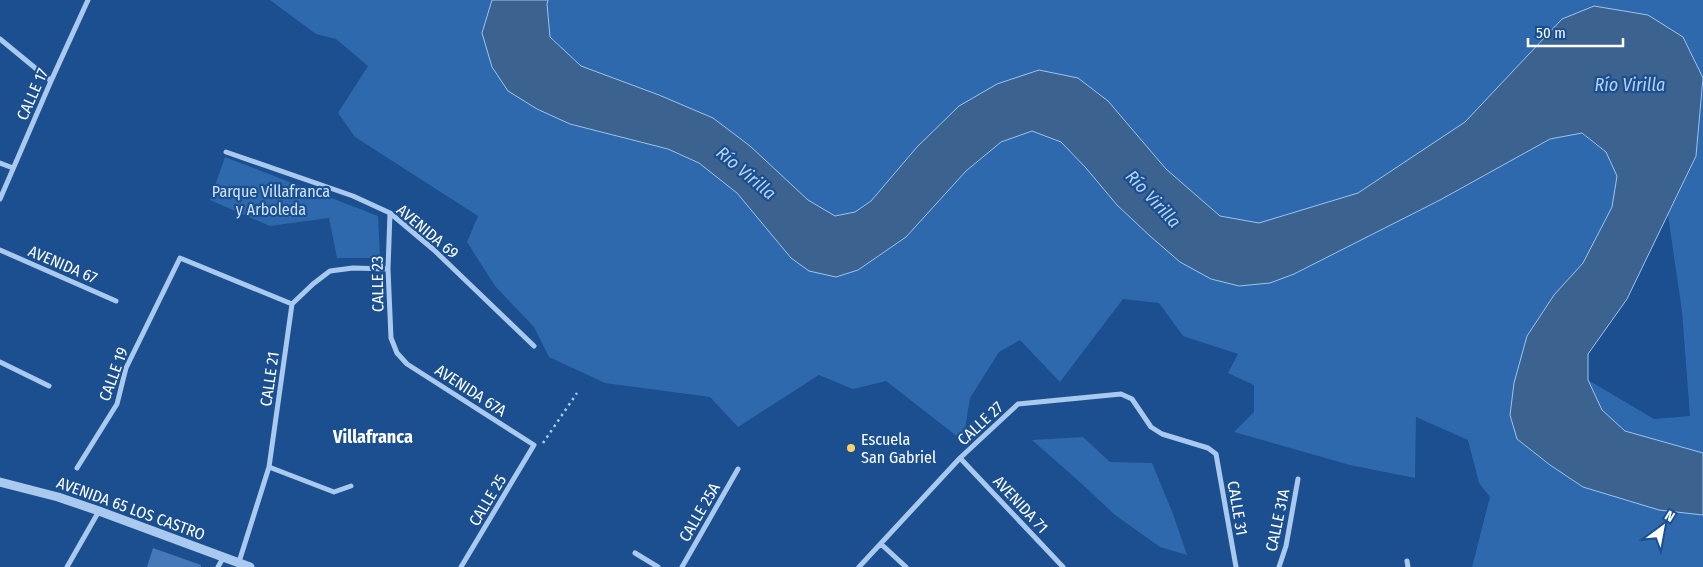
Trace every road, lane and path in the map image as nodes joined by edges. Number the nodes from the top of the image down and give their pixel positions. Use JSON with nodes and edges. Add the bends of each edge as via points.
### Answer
{"nodes":[{"id":1,"x":88,"y":0,"type":"edge"},
{"id":2,"x":0,"y":39,"type":"edge"},
{"id":3,"x":50,"y":81,"type":"junction"},
{"id":4,"x":226,"y":152,"type":"dead end"},
{"id":5,"x":0,"y":163,"type":"edge"},
{"id":6,"x":13,"y":168,"type":"junction"},
{"id":7,"x":0,"y":199,"type":"edge"},
{"id":8,"x":390,"y":213,"type":"junction"},
{"id":9,"x":0,"y":250,"type":"edge"},
{"id":10,"x":388,"y":269,"type":"junction"},
{"id":11,"x":116,"y":300,"type":"dead end"},
{"id":12,"x":292,"y":304,"type":"junction"},
{"id":13,"x":534,"y":346,"type":"dead end"},
{"id":14,"x":397,"y":353,"type":"joint"},
{"id":15,"x":0,"y":362,"type":"edge"},
{"id":16,"x":49,"y":386,"type":"dead end"},
{"id":17,"x":577,"y":393,"type":"dead end"},
{"id":18,"x":534,"y":445,"type":"junction"},
{"id":19,"x":1216,"y":454,"type":"joint"},
{"id":20,"x":960,"y":458,"type":"junction"},
{"id":21,"x":269,"y":467,"type":"junction"},
{"id":22,"x":77,"y":468,"type":"dead end"},
{"id":23,"x":738,"y":469,"type":"dead end"},
{"id":24,"x":1298,"y":479,"type":"dead end"},
{"id":25,"x":0,"y":482,"type":"edge"},
{"id":26,"x":351,"y":486,"type":"dead end"},
{"id":27,"x":99,"y":511,"type":"junction"},
{"id":28,"x":881,"y":544,"type":"junction"},
{"id":29,"x":635,"y":553,"type":"dead end"},
{"id":30,"x":223,"y":558,"type":"junction"},
{"id":31,"x":239,"y":562,"type":"junction"},
{"id":32,"x":67,"y":567,"type":"edge"},
{"id":33,"x":218,"y":567,"type":"edge"},
{"id":34,"x":250,"y":567,"type":"edge"},
{"id":35,"x":461,"y":567,"type":"edge"},
{"id":36,"x":658,"y":567,"type":"edge"},
{"id":37,"x":682,"y":567,"type":"edge"},
{"id":38,"x":859,"y":567,"type":"edge"},
{"id":39,"x":906,"y":567,"type":"edge"},
{"id":40,"x":1063,"y":567,"type":"edge"},
{"id":41,"x":1236,"y":567,"type":"edge"},
{"id":42,"x":1279,"y":567,"type":"edge"}],
"edges":[{"from":1,"to":3,"type":"street","name":"CALLE 17"},
{"from":2,"to":3,"type":"street"},
{"from":3,"to":6,"type":"street","name":"CALLE 17"},
{"from":4,"to":8,"type":"street","name":"AVENIDA 69","via":[[353,196]]},
{"from":5,"to":6,"type":"street"},
{"from":6,"to":7,"type":"street","name":"CALLE 17"},
{"from":8,"to":10,"type":"street","name":"CALLE 23"},
{"from":8,"to":13,"type":"street","name":"AVENIDA 69","via":[[434,250]]},
{"from":9,"to":11,"type":"street","name":"AVENIDA 67"},
{"from":10,"to":12,"type":"street","via":[[330,271]]},
{"from":10,"to":14,"type":"street","name":"CALLE 23","via":[[391,338]]},
{"from":12,"to":21,"type":"street","name":"CALLE 21"},
{"from":12,"to":22,"type":"street","name":"CALLE 19","via":[[180,258],[126,368],[117,404]]},
{"from":14,"to":18,"type":"street","name":"AVENIDA 67A","via":[[407,364]]},
{"from":15,"to":16,"type":"street"},
{"from":17,"to":18,"type":"path","via":[[543,443]]},
{"from":18,"to":35,"type":"street","name":"CALLE 25"},
{"from":19,"to":20,"type":"street","name":"CALLE 27","via":[[1208,448],[1162,434],[1151,427],[1132,399],[1121,394],[1018,404]]},
{"from":19,"to":41,"type":"street","name":"CALLE 31"},
{"from":20,"to":28,"type":"street","name":"CALLE 27"},
{"from":20,"to":40,"type":"street","name":"AVENIDA 71"},
{"from":21,"to":26,"type":"street","via":[[334,492]]},
{"from":21,"to":31,"type":"street","name":"CALLE 21"},
{"from":23,"to":37,"type":"street","name":"CALLE 25A"},
{"from":24,"to":42,"type":"street","name":"CALLE 31A"},
{"from":25,"to":27,"type":"street","name":"AVENIDA 65 LOS CASTRO"},
{"from":27,"to":30,"type":"street","name":"AVENIDA 65 LOS CASTRO"},
{"from":27,"to":32,"type":"street"},
{"from":28,"to":38,"type":"street","name":"CALLE 27"},
{"from":28,"to":39,"type":"street"},
{"from":29,"to":36,"type":"street"},
{"from":30,"to":31,"type":"street","name":"AVENIDA 65 LOS CASTRO"},
{"from":30,"to":33,"type":"street"},
{"from":31,"to":34,"type":"street","name":"AVENIDA 65 LOS CASTRO"}]}
